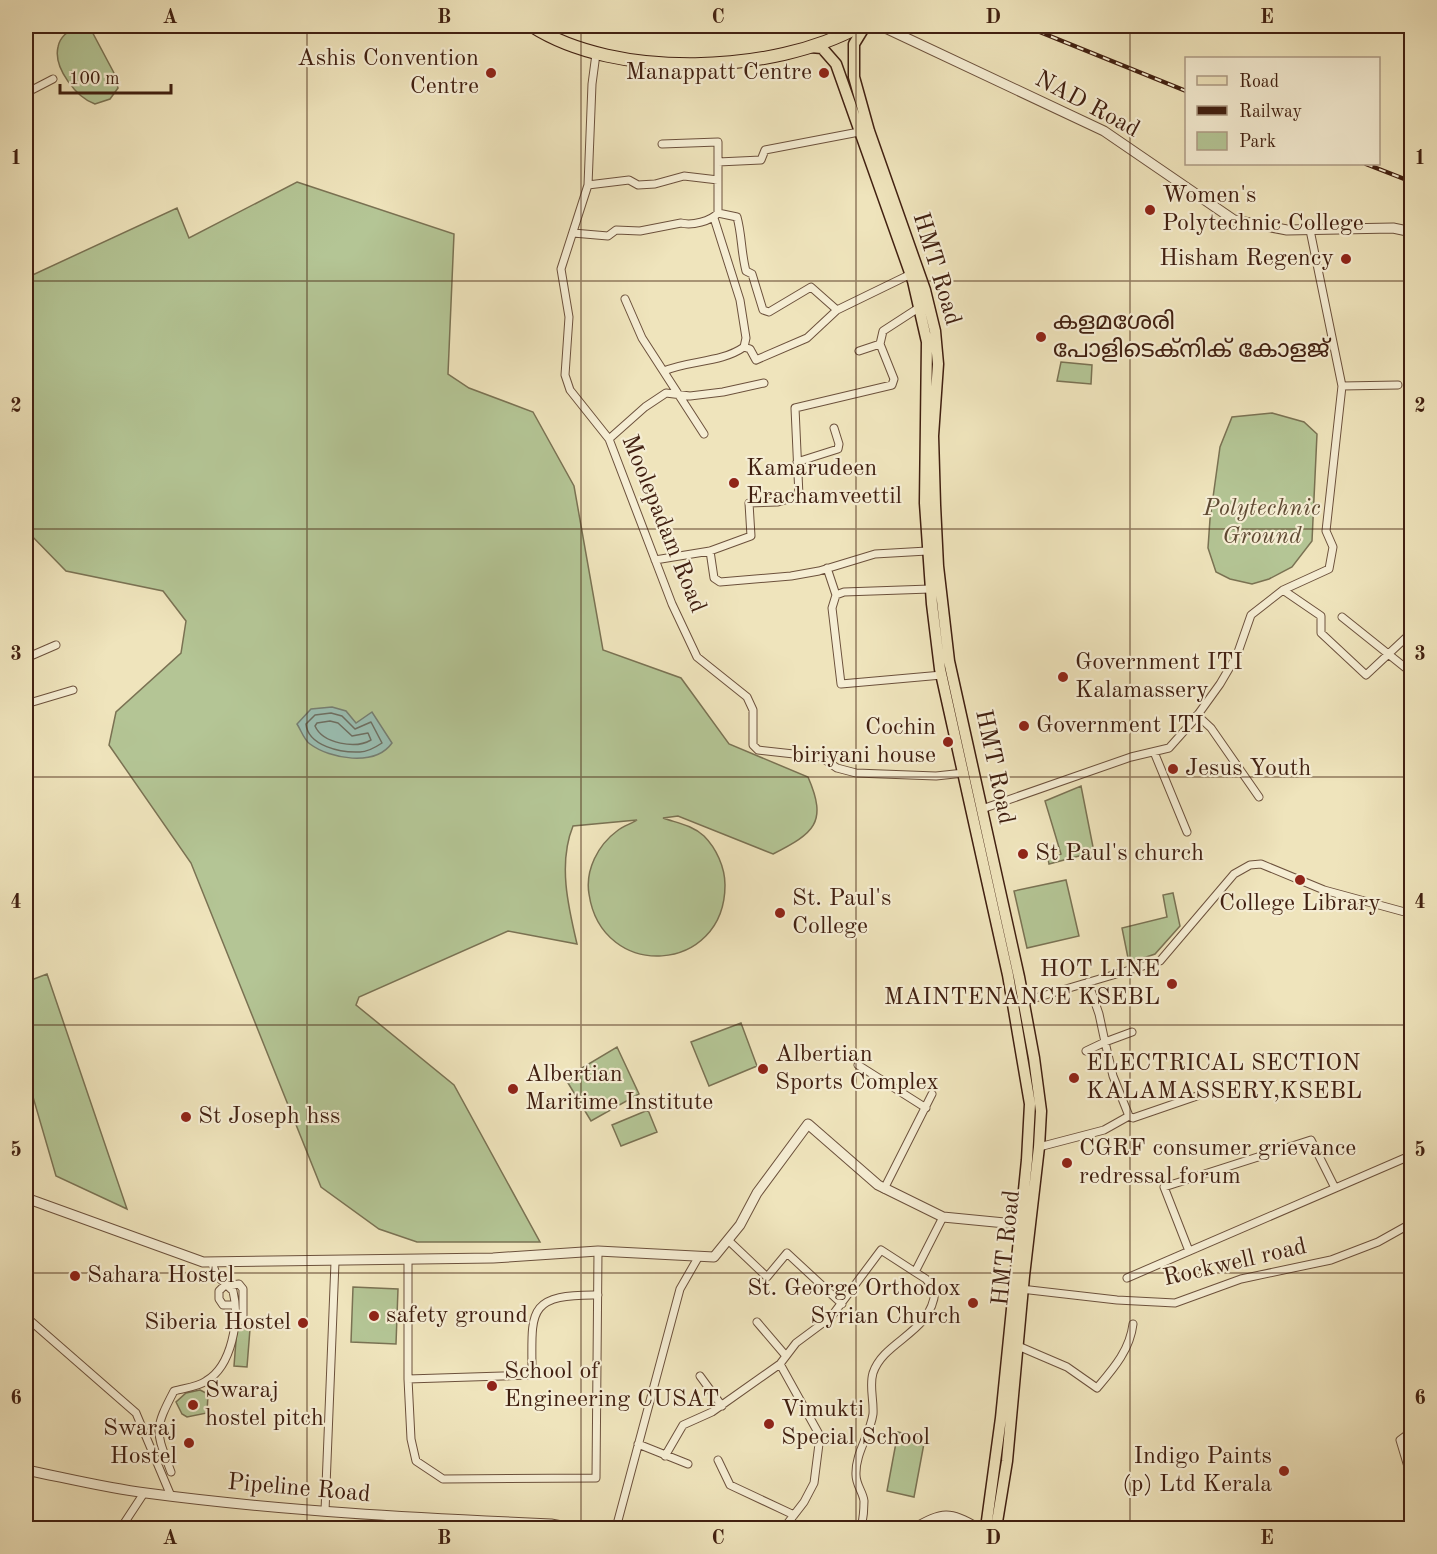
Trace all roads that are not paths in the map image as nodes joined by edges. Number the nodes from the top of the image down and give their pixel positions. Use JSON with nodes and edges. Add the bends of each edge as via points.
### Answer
{"nodes":[{"id":1,"x":532,"y":26,"type":"edge"},
{"id":2,"x":860,"y":26,"type":"edge"},
{"id":3,"x":865,"y":26,"type":"edge"},
{"id":4,"x":881,"y":26,"type":"edge"},
{"id":5,"x":806,"y":48,"type":"junction"},
{"id":6,"x":596,"y":54,"type":"junction"},
{"id":7,"x":53,"y":79,"type":"dead end"},
{"id":8,"x":26,"y":93,"type":"edge"},
{"id":9,"x":859,"y":132,"type":"junction"},
{"id":10,"x":662,"y":144,"type":"dead end"},
{"id":11,"x":718,"y":162,"type":"junction"},
{"id":12,"x":718,"y":180,"type":"junction"},
{"id":13,"x":588,"y":185,"type":"junction"},
{"id":14,"x":716,"y":215,"type":"junction"},
{"id":15,"x":1310,"y":230,"type":"junction"},
{"id":16,"x":1412,"y":232,"type":"edge"},
{"id":17,"x":573,"y":233,"type":"junction"},
{"id":18,"x":911,"y":274,"type":"junction"},
{"id":19,"x":625,"y":299,"type":"dead end"},
{"id":20,"x":920,"y":307,"type":"junction"},
{"id":21,"x":837,"y":310,"type":"junction"},
{"id":22,"x":880,"y":344,"type":"junction"},
{"id":23,"x":744,"y":347,"type":"junction"},
{"id":24,"x":859,"y":351,"type":"dead end"},
{"id":25,"x":664,"y":371,"type":"junction"},
{"id":26,"x":764,"y":383,"type":"dead end"},
{"id":27,"x":1398,"y":385,"type":"dead end"},
{"id":28,"x":1342,"y":386,"type":"junction"},
{"id":29,"x":676,"y":393,"type":"junction"},
{"id":30,"x":834,"y":428,"type":"dead end"},
{"id":31,"x":704,"y":434,"type":"dead end"},
{"id":32,"x":609,"y":439,"type":"junction"},
{"id":33,"x":797,"y":462,"type":"junction"},
{"id":34,"x":710,"y":551,"type":"junction"},
{"id":35,"x":927,"y":551,"type":"junction"},
{"id":36,"x":655,"y":560,"type":"junction"},
{"id":37,"x":827,"y":568,"type":"junction"},
{"id":38,"x":930,"y":589,"type":"junction"},
{"id":39,"x":1283,"y":590,"type":"junction"},
{"id":40,"x":836,"y":595,"type":"junction"},
{"id":41,"x":1342,"y":617,"type":"dead end"},
{"id":42,"x":1412,"y":632,"type":"edge"},
{"id":43,"x":56,"y":645,"type":"dead end"},
{"id":44,"x":1390,"y":653,"type":"junction"},
{"id":45,"x":26,"y":658,"type":"edge"},
{"id":46,"x":1412,"y":673,"type":"edge"},
{"id":47,"x":942,"y":675,"type":"junction"},
{"id":48,"x":74,"y":690,"type":"dead end"},
{"id":49,"x":26,"y":704,"type":"edge"},
{"id":50,"x":1197,"y":715,"type":"junction"},
{"id":51,"x":958,"y":723,"type":"junction"},
{"id":52,"x":1154,"y":752,"type":"junction"},
{"id":53,"x":964,"y":773,"type":"junction"},
{"id":54,"x":1259,"y":797,"type":"dead end"},
{"id":55,"x":982,"y":808,"type":"junction"},
{"id":56,"x":1187,"y":832,"type":"dead end"},
{"id":57,"x":982,"y":836,"type":"junction"},
{"id":58,"x":1412,"y":914,"type":"edge"},
{"id":59,"x":1088,"y":982,"type":"junction"},
{"id":60,"x":1018,"y":1003,"type":"junction"},
{"id":61,"x":1132,"y":1032,"type":"dead end"},
{"id":62,"x":1105,"y":1042,"type":"junction"},
{"id":63,"x":1086,"y":1051,"type":"dead end"},
{"id":64,"x":858,"y":1065,"type":"dead end"},
{"id":65,"x":932,"y":1094,"type":"dead end"},
{"id":66,"x":1197,"y":1096,"type":"dead end"},
{"id":67,"x":926,"y":1108,"type":"junction"},
{"id":68,"x":1129,"y":1116,"type":"junction"},
{"id":69,"x":1039,"y":1148,"type":"junction"},
{"id":70,"x":1412,"y":1155,"type":"edge"},
{"id":71,"x":1335,"y":1188,"type":"junction"},
{"id":72,"x":884,"y":1189,"type":"junction"},
{"id":73,"x":26,"y":1198,"type":"edge"},
{"id":74,"x":943,"y":1217,"type":"junction"},
{"id":75,"x":1412,"y":1223,"type":"edge"},
{"id":76,"x":1025,"y":1226,"type":"junction"},
{"id":77,"x":728,"y":1240,"type":"junction"},
{"id":78,"x":598,"y":1251,"type":"junction"},
{"id":79,"x":1189,"y":1251,"type":"junction"},
{"id":80,"x":699,"y":1256,"type":"junction"},
{"id":81,"x":408,"y":1260,"type":"junction"},
{"id":82,"x":335,"y":1262,"type":"junction"},
{"id":83,"x":212,"y":1263,"type":"junction"},
{"id":84,"x":915,"y":1272,"type":"junction"},
{"id":85,"x":1127,"y":1278,"type":"dead end"},
{"id":86,"x":228,"y":1285,"type":"junction"},
{"id":87,"x":1018,"y":1289,"type":"junction"},
{"id":88,"x":597,"y":1295,"type":"junction"},
{"id":89,"x":842,"y":1304,"type":"junction"},
{"id":90,"x":235,"y":1305,"type":"junction"},
{"id":91,"x":26,"y":1317,"type":"edge"},
{"id":92,"x":243,"y":1321,"type":"dead end"},
{"id":93,"x":758,"y":1322,"type":"dead end"},
{"id":94,"x":1133,"y":1324,"type":"dead end"},
{"id":95,"x":1018,"y":1346,"type":"junction"},
{"id":96,"x":786,"y":1356,"type":"junction"},
{"id":97,"x":780,"y":1364,"type":"junction"},
{"id":98,"x":700,"y":1376,"type":"dead end"},
{"id":99,"x":408,"y":1379,"type":"junction"},
{"id":100,"x":722,"y":1406,"type":"junction"},
{"id":101,"x":1412,"y":1431,"type":"edge"},
{"id":102,"x":638,"y":1444,"type":"junction"},
{"id":103,"x":665,"y":1456,"type":"junction"},
{"id":104,"x":718,"y":1460,"type":"dead end"},
{"id":105,"x":688,"y":1464,"type":"dead end"},
{"id":106,"x":26,"y":1470,"type":"edge"},
{"id":107,"x":171,"y":1472,"type":"dead end"},
{"id":108,"x":1412,"y":1480,"type":"edge"},
{"id":109,"x":144,"y":1493,"type":"junction"},
{"id":110,"x":171,"y":1496,"type":"junction"},
{"id":111,"x":325,"y":1511,"type":"junction"},
{"id":112,"x":794,"y":1515,"type":"junction"},
{"id":113,"x":421,"y":1518,"type":"junction"},
{"id":114,"x":454,"y":1524,"type":"edge"},
{"id":115,"x":121,"y":1528,"type":"edge"},
{"id":116,"x":405,"y":1528,"type":"edge"},
{"id":117,"x":572,"y":1528,"type":"edge"},
{"id":118,"x":615,"y":1528,"type":"edge"},
{"id":119,"x":784,"y":1528,"type":"edge"},
{"id":120,"x":861,"y":1528,"type":"edge"},
{"id":121,"x":915,"y":1528,"type":"edge"},
{"id":122,"x":977,"y":1528,"type":"edge"},
{"id":123,"x":986,"y":1528,"type":"edge"},
{"id":124,"x":996,"y":1528,"type":"edge"}],
"edges":[{"from":1,"to":6,"type":"highway"},
{"from":2,"to":5,"type":"highway"},
{"from":3,"to":51,"type":"main road","name":"HMT Road","via":[[854,44],[854,77],[935,331],[938,364],[933,461],[938,566]]},
{"from":4,"to":15,"type":"street","name":"NAD Road","via":[[1104,131],[1234,220],[1287,230]]},
{"from":5,"to":6,"type":"highway","via":[[759,58],[695,63]]},
{"from":5,"to":9,"type":"main road","name":"HMT Road","via":[[822,48],[836,64]]},
{"from":6,"to":13,"type":"street","name":"Moolepadam Road"},
{"from":7,"to":8,"type":"street"},
{"from":9,"to":11,"type":"street","via":[[765,150],[761,160]]},
{"from":9,"to":18,"type":"main road","name":"HMT Road"},
{"from":10,"to":11,"type":"street","via":[[718,142]]},
{"from":11,"to":12,"type":"street"},
{"from":12,"to":13,"type":"street","via":[[684,176],[655,184],[638,185],[629,180]]},
{"from":12,"to":14,"type":"street"},
{"from":13,"to":17,"type":"street","name":"Moolepadam Road"},
{"from":14,"to":17,"type":"street","via":[[650,230],[616,230],[608,236]]},
{"from":14,"to":21,"type":"street","via":[[737,217],[746,271],[752,274],[763,310],[769,312],[811,287]]},
{"from":14,"to":23,"type":"street","via":[[740,300],[747,338]]},
{"from":15,"to":16,"type":"street","name":"NAD Road","via":[[1393,228]]},
{"from":15,"to":28,"type":"street"},
{"from":17,"to":32,"type":"street","name":"Moolepadam Road","via":[[561,269],[569,317],[565,375],[570,390]]},
{"from":18,"to":20,"type":"main road","name":"HMT Road"},
{"from":18,"to":21,"type":"street"},
{"from":19,"to":25,"type":"street","via":[[642,338]]},
{"from":20,"to":22,"type":"street","via":[[883,332]]},
{"from":20,"to":35,"type":"main road","name":"HMT Road","via":[[928,356],[924,456]]},
{"from":21,"to":23,"type":"street","via":[[807,338],[756,360],[750,349]]},
{"from":22,"to":24,"type":"street"},
{"from":22,"to":33,"type":"street","via":[[894,379],[892,385],[795,408]]},
{"from":23,"to":25,"type":"street","via":[[735,354],[683,363]]},
{"from":25,"to":29,"type":"street"},
{"from":26,"to":29,"type":"street","via":[[690,396]]},
{"from":27,"to":28,"type":"street"},
{"from":28,"to":39,"type":"street","via":[[1326,531],[1333,547],[1329,569]]},
{"from":29,"to":31,"type":"street"},
{"from":29,"to":32,"type":"street","via":[[661,395]]},
{"from":30,"to":33,"type":"street","via":[[838,449]]},
{"from":32,"to":36,"type":"street","name":"Moolepadam Road"},
{"from":33,"to":34,"type":"street","via":[[799,496],[779,502],[749,503],[751,536]]},
{"from":34,"to":36,"type":"street"},
{"from":34,"to":37,"type":"street","via":[[714,578],[720,582],[790,576]]},
{"from":35,"to":37,"type":"street","via":[[875,554]]},
{"from":35,"to":38,"type":"main road","name":"HMT Road"},
{"from":36,"to":53,"type":"street","name":"Moolepadam Road","via":[[697,657],[747,697],[753,710],[753,745],[758,750],[821,757],[837,768],[856,773]]},
{"from":37,"to":40,"type":"street"},
{"from":38,"to":40,"type":"street"},
{"from":38,"to":47,"type":"main road","name":"HMT Road"},
{"from":39,"to":44,"type":"street","via":[[1321,616],[1321,633],[1366,675]]},
{"from":39,"to":50,"type":"street","via":[[1251,615],[1237,655]]},
{"from":40,"to":47,"type":"street","via":[[831,608],[841,684]]},
{"from":41,"to":44,"type":"street"},
{"from":42,"to":44,"type":"street"},
{"from":43,"to":45,"type":"street"},
{"from":44,"to":46,"type":"street"},
{"from":47,"to":51,"type":"main road","name":"HMT Road"},
{"from":48,"to":49,"type":"street"},
{"from":50,"to":52,"type":"street","via":[[1168,748]]},
{"from":50,"to":54,"type":"street"},
{"from":51,"to":53,"type":"main road","name":"HMT Road"},
{"from":51,"to":55,"type":"main road","name":"HMT Road"},
{"from":52,"to":55,"type":"street"},
{"from":52,"to":56,"type":"street"},
{"from":53,"to":57,"type":"main road","name":"HMT Road"},
{"from":55,"to":57,"type":"main road","name":"HMT Road"},
{"from":57,"to":60,"type":"main road","name":"HMT Road"},
{"from":58,"to":59,"type":"street","via":[[1324,890],[1261,864],[1250,865],[1234,874],[1160,961]]},
{"from":59,"to":60,"type":"street"},
{"from":59,"to":62,"type":"street"},
{"from":60,"to":69,"type":"main road","name":"HMT Road","via":[[1038,1084]]},
{"from":60,"to":76,"type":"main road","name":"HMT Road","via":[[1030,1104]]},
{"from":61,"to":62,"type":"street"},
{"from":62,"to":63,"type":"street"},
{"from":62,"to":68,"type":"street","via":[[1113,1077]]},
{"from":64,"to":67,"type":"street"},
{"from":65,"to":67,"type":"street"},
{"from":66,"to":68,"type":"street","via":[[1133,1118]]},
{"from":67,"to":72,"type":"street"},
{"from":68,"to":69,"type":"street","via":[[1104,1130]]},
{"from":69,"to":76,"type":"main road","name":"HMT Road"},
{"from":70,"to":71,"type":"street"},
{"from":71,"to":79,"type":"street"},
{"from":71,"to":79,"type":"street","via":[[1311,1140],[1164,1187]]},
{"from":72,"to":74,"type":"street"},
{"from":72,"to":77,"type":"street","via":[[808,1124]]},
{"from":73,"to":83,"type":"street"},
{"from":74,"to":76,"type":"street"},
{"from":74,"to":84,"type":"street"},
{"from":75,"to":87,"type":"street","name":"Rockwell road","via":[[1378,1242],[1331,1260],[1241,1279],[1175,1302]]},
{"from":76,"to":87,"type":"main road","name":"HMT Road"},
{"from":77,"to":80,"type":"street","via":[[714,1257]]},
{"from":77,"to":89,"type":"street","via":[[766,1277],[787,1253]]},
{"from":78,"to":80,"type":"street"},
{"from":78,"to":81,"type":"street"},
{"from":78,"to":88,"type":"street"},
{"from":79,"to":85,"type":"street"},
{"from":80,"to":102,"type":"street","via":[[680,1289]]},
{"from":81,"to":82,"type":"street"},
{"from":81,"to":99,"type":"street"},
{"from":82,"to":83,"type":"street"},
{"from":82,"to":111,"type":"street"},
{"from":83,"to":86,"type":"street","via":[[217,1276]]},
{"from":84,"to":89,"type":"street","via":[[881,1250]]},
{"from":84,"to":120,"type":"street","via":[[935,1291],[934,1303],[925,1318],[884,1356],[874,1371],[873,1416],[856,1475],[864,1500]]},
{"from":86,"to":90,"type":"street"},
{"from":86,"to":90,"type":"street","via":[[219,1291],[219,1299],[223,1305]]},
{"from":86,"to":92,"type":"street","via":[[239,1284],[243,1289]]},
{"from":87,"to":95,"type":"main road","name":"HMT Road"},
{"from":87,"to":123,"type":"main road","name":"HMT Road"},
{"from":88,"to":99,"type":"street","via":[[551,1298],[538,1307],[532,1321],[532,1375]]},
{"from":88,"to":99,"type":"street","via":[[596,1478],[443,1479],[416,1461]]},
{"from":89,"to":96,"type":"street"},
{"from":90,"to":107,"type":"street","via":[[223,1367],[206,1382],[174,1390],[162,1413],[157,1434]]},
{"from":91,"to":110,"type":"street","via":[[136,1413]]},
{"from":93,"to":96,"type":"street"},
{"from":94,"to":95,"type":"street","via":[[1132,1336],[1116,1365],[1097,1388],[1067,1367]]},
{"from":95,"to":124,"type":"main road","name":"HMT Road","via":[[1008,1461]]},
{"from":96,"to":97,"type":"street"},
{"from":97,"to":100,"type":"street"},
{"from":97,"to":112,"type":"street","via":[[820,1436],[814,1483]]},
{"from":98,"to":100,"type":"street"},
{"from":100,"to":103,"type":"street","via":[[683,1425]]},
{"from":101,"to":108,"type":"street","via":[[1401,1440]]},
{"from":102,"to":103,"type":"street"},
{"from":102,"to":118,"type":"street"},
{"from":103,"to":105,"type":"street"},
{"from":104,"to":112,"type":"street","via":[[730,1485]]},
{"from":106,"to":109,"type":"street","name":"Pipeline Road"},
{"from":109,"to":110,"type":"street","name":"Pipeline Road"},
{"from":109,"to":115,"type":"street"},
{"from":110,"to":111,"type":"street","name":"Pipeline Road"},
{"from":111,"to":113,"type":"street","name":"Pipeline Road"},
{"from":112,"to":119,"type":"street"},
{"from":113,"to":114,"type":"street","name":"Pipeline Road"},
{"from":113,"to":116,"type":"street"},
{"from":114,"to":117,"type":"street","name":"Pipeline Road","via":[[551,1524]]},
{"from":121,"to":122,"type":"street","via":[[950,1515]]}]}
